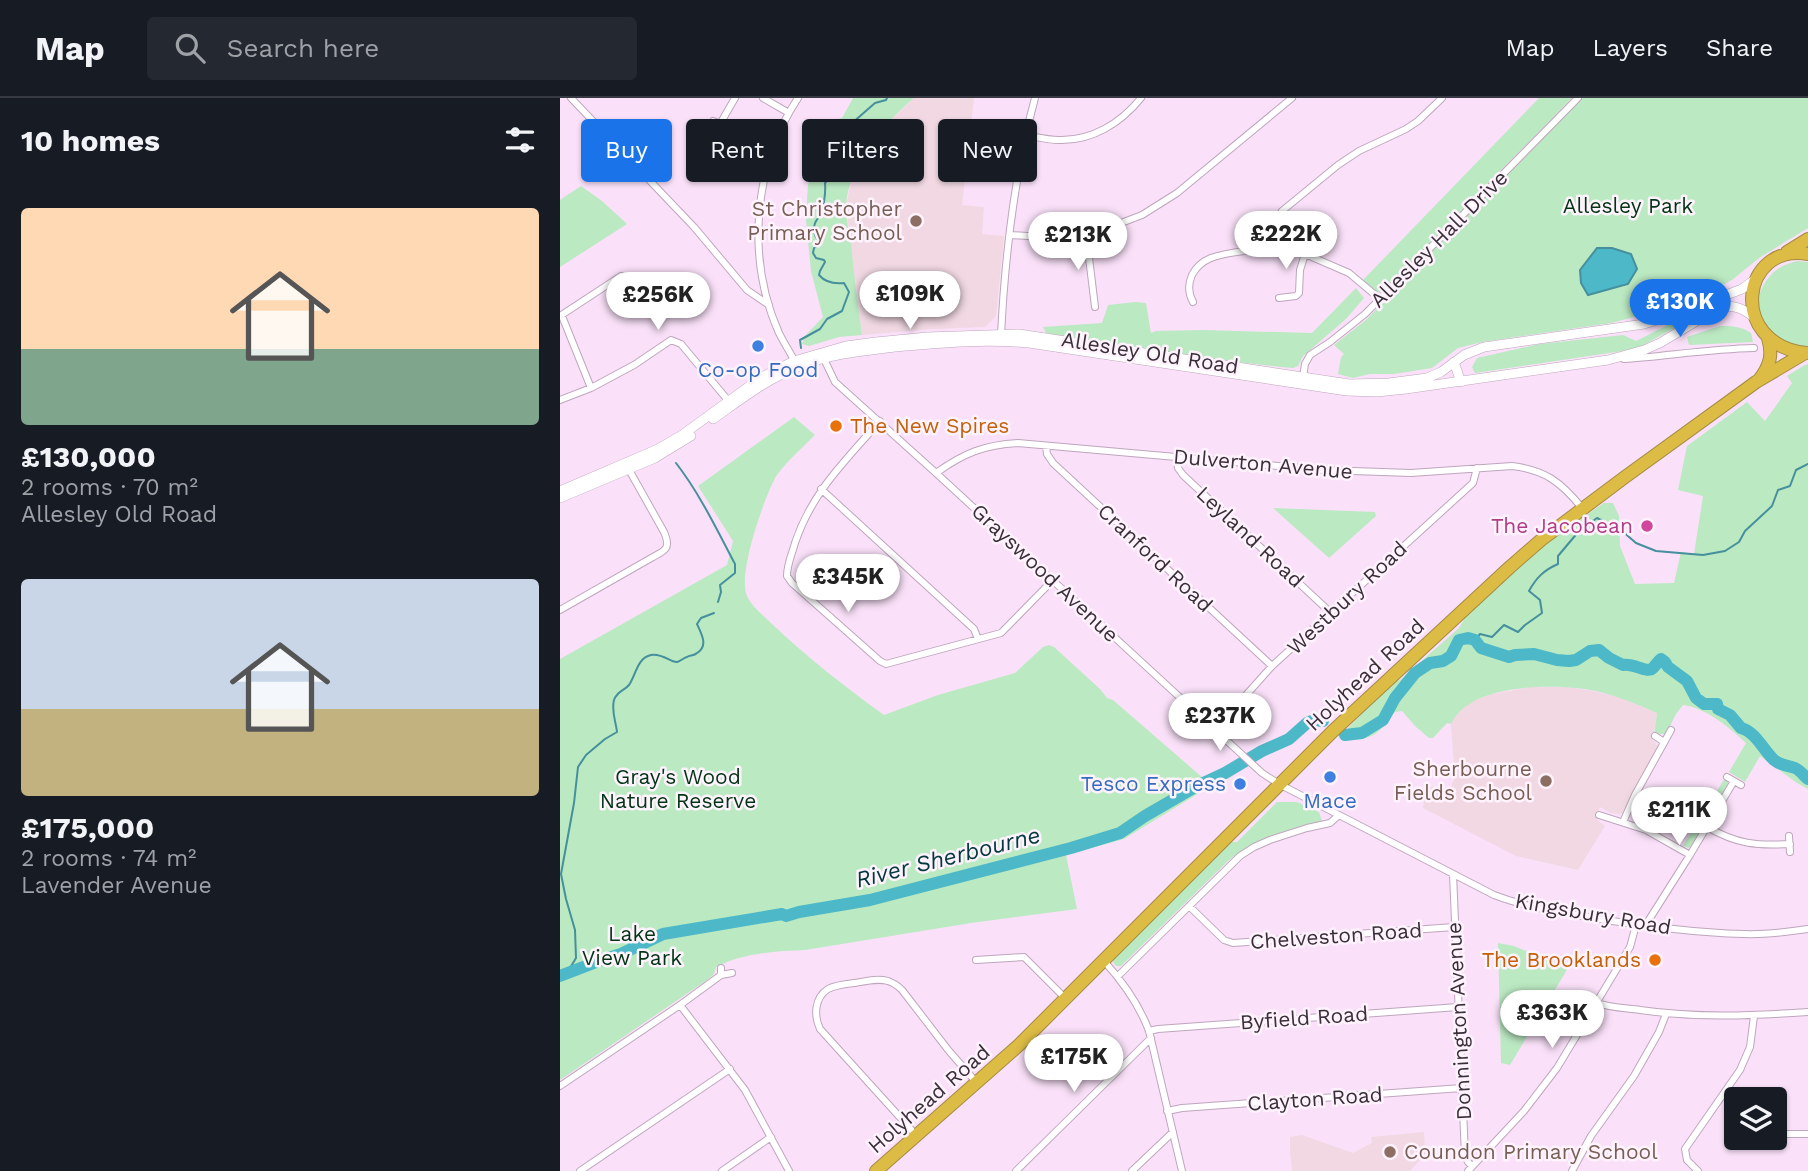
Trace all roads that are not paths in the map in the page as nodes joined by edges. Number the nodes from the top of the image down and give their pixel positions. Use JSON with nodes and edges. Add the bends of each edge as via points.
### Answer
{"nodes":[{"id":1,"x":571,"y":98,"type":"edge"},
{"id":2,"x":735,"y":98,"type":"edge"},
{"id":3,"x":763,"y":98,"type":"edge"},
{"id":4,"x":798,"y":98,"type":"edge"},
{"id":5,"x":1035,"y":98,"type":"edge"},
{"id":6,"x":1141,"y":98,"type":"edge"},
{"id":7,"x":1292,"y":98,"type":"edge"},
{"id":8,"x":1442,"y":98,"type":"edge"},
{"id":9,"x":1578,"y":98,"type":"edge"},
{"id":10,"x":789,"y":113,"type":"junction"},
{"id":11,"x":723,"y":119,"type":"edge"},
{"id":12,"x":1030,"y":119,"type":"edge"},
{"id":13,"x":1037,"y":137,"type":"edge"},
{"id":14,"x":1017,"y":182,"type":"edge"},
{"id":15,"x":1086,"y":233,"type":"junction"},
{"id":16,"x":1010,"y":235,"type":"junction"},
{"id":17,"x":1277,"y":238,"type":"junction"},
{"id":18,"x":1808,"y":239,"type":"edge"},
{"id":19,"x":1305,"y":254,"type":"junction"},
{"id":20,"x":1808,"y":254,"type":"edge"},
{"id":21,"x":1781,"y":256,"type":"junction"},
{"id":22,"x":621,"y":276,"type":"dead end"},
{"id":23,"x":1756,"y":278,"type":"junction"},
{"id":24,"x":1279,"y":298,"type":"dead end"},
{"id":25,"x":1380,"y":299,"type":"junction"},
{"id":26,"x":1193,"y":302,"type":"dead end"},
{"id":27,"x":769,"y":305,"type":"junction"},
{"id":28,"x":1095,"y":307,"type":"dead end"},
{"id":29,"x":561,"y":316,"type":"edge"},
{"id":30,"x":1755,"y":318,"type":"junction"},
{"id":31,"x":1001,"y":337,"type":"junction"},
{"id":32,"x":1768,"y":338,"type":"junction"},
{"id":33,"x":1754,"y":348,"type":"dead end"},
{"id":34,"x":1807,"y":353,"type":"edge"},
{"id":35,"x":822,"y":355,"type":"junction"},
{"id":36,"x":1161,"y":359,"type":"junction"},
{"id":37,"x":1608,"y":360,"type":"junction"},
{"id":38,"x":1454,"y":362,"type":"junction"},
{"id":39,"x":795,"y":364,"type":"junction"},
{"id":40,"x":1303,"y":377,"type":"junction"},
{"id":41,"x":1461,"y":382,"type":"junction"},
{"id":42,"x":1756,"y":382,"type":"junction"},
{"id":43,"x":591,"y":388,"type":"junction"},
{"id":44,"x":560,"y":400,"type":"edge"},
{"id":45,"x":730,"y":403,"type":"junction"},
{"id":46,"x":880,"y":421,"type":"junction"},
{"id":47,"x":1046,"y":446,"type":"junction"},
{"id":48,"x":1176,"y":457,"type":"junction"},
{"id":49,"x":627,"y":467,"type":"junction"},
{"id":50,"x":1477,"y":468,"type":"junction"},
{"id":51,"x":936,"y":473,"type":"junction"},
{"id":52,"x":821,"y":489,"type":"junction"},
{"id":53,"x":560,"y":491,"type":"edge"},
{"id":54,"x":560,"y":498,"type":"edge"},
{"id":55,"x":1582,"y":508,"type":"junction"},
{"id":56,"x":1053,"y":580,"type":"junction"},
{"id":57,"x":560,"y":610,"type":"edge"},
{"id":58,"x":1331,"y":613,"type":"junction"},
{"id":59,"x":978,"y":639,"type":"junction"},
{"id":60,"x":1272,"y":666,"type":"junction"},
{"id":61,"x":1215,"y":730,"type":"junction"},
{"id":62,"x":1671,"y":730,"type":"dead end"},
{"id":63,"x":1655,"y":737,"type":"dead end"},
{"id":64,"x":1664,"y":742,"type":"junction"},
{"id":65,"x":1734,"y":781,"type":"dead end"},
{"id":66,"x":1279,"y":784,"type":"junction"},
{"id":67,"x":1599,"y":815,"type":"dead end"},
{"id":68,"x":1338,"y":816,"type":"junction"},
{"id":69,"x":1623,"y":822,"type":"junction"},
{"id":70,"x":1707,"y":827,"type":"junction"},
{"id":71,"x":1790,"y":844,"type":"dead end"},
{"id":72,"x":1690,"y":855,"type":"junction"},
{"id":73,"x":1453,"y":874,"type":"junction"},
{"id":74,"x":1189,"y":906,"type":"junction"},
{"id":75,"x":1636,"y":925,"type":"junction"},
{"id":76,"x":1645,"y":926,"type":"junction"},
{"id":77,"x":1454,"y":927,"type":"junction"},
{"id":78,"x":1808,"y":929,"type":"edge"},
{"id":79,"x":976,"y":960,"type":"dead end"},
{"id":80,"x":1104,"y":961,"type":"junction"},
{"id":81,"x":732,"y":973,"type":"dead end"},
{"id":82,"x":1118,"y":976,"type":"junction"},
{"id":83,"x":1066,"y":999,"type":"junction"},
{"id":84,"x":1597,"y":1003,"type":"junction"},
{"id":85,"x":680,"y":1005,"type":"junction"},
{"id":86,"x":1458,"y":1007,"type":"junction"},
{"id":87,"x":1808,"y":1012,"type":"edge"},
{"id":88,"x":1666,"y":1014,"type":"junction"},
{"id":89,"x":1755,"y":1016,"type":"junction"},
{"id":90,"x":1150,"y":1035,"type":"junction"},
{"id":91,"x":730,"y":1069,"type":"junction"},
{"id":92,"x":977,"y":1083,"type":"junction"},
{"id":93,"x":560,"y":1086,"type":"edge"},
{"id":94,"x":1462,"y":1088,"type":"junction"},
{"id":95,"x":1167,"y":1111,"type":"junction"},
{"id":96,"x":1173,"y":1132,"type":"junction"},
{"id":97,"x":1808,"y":1134,"type":"edge"},
{"id":98,"x":1787,"y":1135,"type":"dead end"},
{"id":99,"x":771,"y":1137,"type":"junction"},
{"id":100,"x":917,"y":1137,"type":"junction"},
{"id":101,"x":1470,"y":1168,"type":"edge"},
{"id":102,"x":580,"y":1171,"type":"edge"},
{"id":103,"x":722,"y":1171,"type":"edge"},
{"id":104,"x":789,"y":1171,"type":"edge"},
{"id":105,"x":876,"y":1171,"type":"edge"},
{"id":106,"x":1016,"y":1171,"type":"edge"},
{"id":107,"x":1132,"y":1171,"type":"edge"},
{"id":108,"x":1182,"y":1171,"type":"edge"},
{"id":109,"x":1572,"y":1171,"type":"edge"},
{"id":110,"x":1698,"y":1171,"type":"edge"}],
"edges":[{"from":1,"to":27,"type":"street","via":[[694,227],[747,290]]},
{"from":2,"to":11,"type":"street"},
{"from":3,"to":10,"type":"street"},
{"from":4,"to":10,"type":"street"},
{"from":5,"to":12,"type":"street"},
{"from":6,"to":13,"type":"street","via":[[1115,123],[1089,136],[1058,140]]},
{"from":7,"to":15,"type":"street","via":[[1167,201],[1131,219]]},
{"from":8,"to":17,"type":"street","via":[[1406,129],[1349,157],[1282,211],[1275,224]]},
{"from":9,"to":25,"type":"street","name":"Allesley Hall Drive"},
{"from":10,"to":27,"type":"street","via":[[771,156],[760,207],[762,275]]},
{"from":14,"to":16,"type":"street"},
{"from":15,"to":16,"type":"street"},
{"from":15,"to":28,"type":"street"},
{"from":16,"to":31,"type":"street"},
{"from":17,"to":19,"type":"street"},
{"from":17,"to":26,"type":"street","via":[[1202,263],[1189,283]]},
{"from":18,"to":21,"type":"highway"},
{"from":19,"to":24,"type":"street","via":[[1298,293]]},
{"from":19,"to":25,"type":"street","via":[[1349,273]]},
{"from":20,"to":21,"type":"highway"},
{"from":21,"to":23,"type":"highway"},
{"from":22,"to":29,"type":"street"},
{"from":23,"to":30,"type":"highway","via":[[1752,297]]},
{"from":23,"to":38,"type":"main road","name":"Allesley Old Road","via":[[1742,289],[1644,324],[1484,347]]},
{"from":25,"to":40,"type":"street","name":"Allesley Hall Drive","via":[[1310,355]]},
{"from":27,"to":39,"type":"street"},
{"from":29,"to":43,"type":"street"},
{"from":30,"to":32,"type":"highway"},
{"from":30,"to":37,"type":"main road","name":"Allesley Old Road","via":[[1727,305],[1660,343]]},
{"from":31,"to":35,"type":"main road","name":"Allesley Old Road","via":[[876,342]]},
{"from":31,"to":36,"type":"main road","name":"Allesley Old Road","via":[[1053,338]]},
{"from":32,"to":34,"type":"highway","via":[[1785,349]]},
{"from":32,"to":42,"type":"highway","name":"Holyhead Road","via":[[1771,357]]},
{"from":33,"to":37,"type":"street","name":"Allesley Old Road"},
{"from":34,"to":42,"type":"highway","name":"Holyhead Road"},
{"from":35,"to":39,"type":"main road","name":"Allesley Old Road"},
{"from":35,"to":46,"type":"street","name":"Grayswood Avenue","via":[[835,382]]},
{"from":36,"to":40,"type":"main road","name":"Allesley Old Road"},
{"from":36,"to":41,"type":"main road","name":"Allesley Old Road","via":[[1347,391]]},
{"from":37,"to":41,"type":"main road","name":"Allesley Old Road"},
{"from":38,"to":40,"type":"main road","name":"Allesley Old Road","via":[[1427,378],[1388,383],[1349,384]]},
{"from":38,"to":41,"type":"main road"},
{"from":39,"to":45,"type":"main road","name":"Allesley Old Road"},
{"from":42,"to":55,"type":"highway","name":"Holyhead Road"},
{"from":43,"to":44,"type":"street"},
{"from":43,"to":45,"type":"street","via":[[676,341]]},
{"from":45,"to":49,"type":"main road","name":"Allesley Old Road"},
{"from":46,"to":51,"type":"street","name":"Grayswood Avenue"},
{"from":46,"to":52,"type":"street"},
{"from":47,"to":48,"type":"street","name":"Dulverton Avenue"},
{"from":47,"to":51,"type":"street","name":"Dulverton Avenue","via":[[989,446]]},
{"from":47,"to":60,"type":"street","name":"Cranford Road","via":[[1052,463]]},
{"from":48,"to":50,"type":"street","name":"Dulverton Avenue","via":[[1361,472]]},
{"from":48,"to":58,"type":"street","name":"Leyland Road","via":[[1183,475]]},
{"from":49,"to":53,"type":"main road","name":"Allesley Old Road"},
{"from":49,"to":54,"type":"main road","name":"Allesley Old Road"},
{"from":49,"to":57,"type":"street","via":[[664,532],[667,546]]},
{"from":50,"to":55,"type":"street","name":"Dulverton Avenue","via":[[1511,466],[1542,473],[1563,486]]},
{"from":50,"to":58,"type":"street","name":"Westbury Road","via":[[1473,482]]},
{"from":51,"to":56,"type":"street","name":"Grayswood Avenue"},
{"from":52,"to":59,"type":"street","via":[[974,629]]},
{"from":52,"to":59,"type":"street","via":[[789,561],[787,576],[792,583],[886,664]]},
{"from":55,"to":66,"type":"highway","name":"Holyhead Road","via":[[1510,567]]},
{"from":56,"to":59,"type":"street","via":[[1004,631]]},
{"from":56,"to":61,"type":"street","name":"Grayswood Avenue"},
{"from":58,"to":60,"type":"street","name":"Westbury Road"},
{"from":60,"to":61,"type":"street","name":"Westbury Road"},
{"from":61,"to":66,"type":"street","name":"Grayswood Avenue"},
{"from":62,"to":64,"type":"street"},
{"from":63,"to":64,"type":"street"},
{"from":64,"to":69,"type":"street"},
{"from":65,"to":70,"type":"street"},
{"from":66,"to":68,"type":"street","name":"Kingsbury Road"},
{"from":66,"to":80,"type":"highway","name":"Holyhead Road"},
{"from":67,"to":69,"type":"street"},
{"from":68,"to":73,"type":"street","name":"Kingsbury Road"},
{"from":68,"to":74,"type":"street","via":[[1330,823],[1254,847]]},
{"from":69,"to":72,"type":"street"},
{"from":70,"to":71,"type":"street","via":[[1743,843]]},
{"from":70,"to":72,"type":"street"},
{"from":72,"to":76,"type":"street"},
{"from":73,"to":75,"type":"street","name":"Kingsbury Road","via":[[1514,902]]},
{"from":73,"to":77,"type":"street","name":"Donnington Avenue"},
{"from":74,"to":77,"type":"street","name":"Chelveston Road","via":[[1233,943]]},
{"from":74,"to":82,"type":"street"},
{"from":75,"to":76,"type":"street","name":"Kingsbury Road"},
{"from":75,"to":84,"type":"street","via":[[1630,947]]},
{"from":76,"to":78,"type":"street","name":"Kingsbury Road","via":[[1746,934]]},
{"from":77,"to":86,"type":"street","name":"Donnington Avenue"},
{"from":79,"to":83,"type":"street","via":[[1024,957]]},
{"from":80,"to":82,"type":"street"},
{"from":80,"to":83,"type":"highway","name":"Holyhead Road"},
{"from":81,"to":85,"type":"street","via":[[721,971]]},
{"from":82,"to":90,"type":"street","via":[[1138,1004]]},
{"from":83,"to":92,"type":"highway","name":"Holyhead Road"},
{"from":84,"to":88,"type":"street"},
{"from":84,"to":101,"type":"street","via":[[1541,1090]]},
{"from":85,"to":91,"type":"street"},
{"from":85,"to":93,"type":"street"},
{"from":86,"to":90,"type":"street","name":"Byfield Road","via":[[1158,1029]]},
{"from":86,"to":94,"type":"street","name":"Donnington Avenue"},
{"from":87,"to":89,"type":"street"},
{"from":88,"to":89,"type":"street"},
{"from":88,"to":109,"type":"street","via":[[1634,1076]]},
{"from":89,"to":110,"type":"street","via":[[1740,1070],[1685,1149]]},
{"from":90,"to":95,"type":"street"},
{"from":90,"to":106,"type":"street"},
{"from":91,"to":99,"type":"street"},
{"from":91,"to":102,"type":"street"},
{"from":92,"to":100,"type":"highway","name":"Holyhead Road"},
{"from":92,"to":100,"type":"street","via":[[893,984],[870,980],[828,990],[817,1007],[820,1029]]},
{"from":94,"to":95,"type":"street","name":"Clayton Road"},
{"from":94,"to":101,"type":"street","name":"Donnington Avenue","via":[[1465,1156]]},
{"from":95,"to":96,"type":"street"},
{"from":96,"to":107,"type":"street"},
{"from":96,"to":108,"type":"street"},
{"from":97,"to":98,"type":"street"},
{"from":99,"to":103,"type":"street"},
{"from":99,"to":104,"type":"street"},
{"from":100,"to":105,"type":"highway","name":"Holyhead Road"}]}
